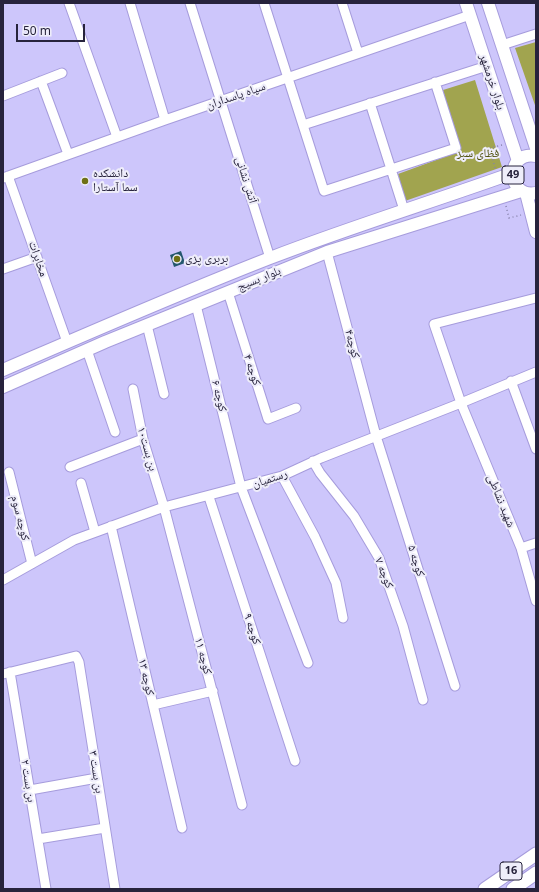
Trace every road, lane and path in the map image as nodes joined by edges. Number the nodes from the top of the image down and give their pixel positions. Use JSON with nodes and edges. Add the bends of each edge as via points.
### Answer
{"nodes":[{"id":1,"x":69,"y":3,"type":"edge"},
{"id":2,"x":130,"y":3,"type":"edge"},
{"id":3,"x":190,"y":3,"type":"edge"},
{"id":4,"x":264,"y":3,"type":"edge"},
{"id":5,"x":342,"y":3,"type":"edge"},
{"id":6,"x":466,"y":3,"type":"edge"},
{"id":7,"x":488,"y":3,"type":"edge"},
{"id":8,"x":470,"y":15,"type":"junction"},
{"id":9,"x":536,"y":34,"type":"edge"},
{"id":10,"x":502,"y":45,"type":"junction"},
{"id":11,"x":358,"y":53,"type":"junction"},
{"id":12,"x":487,"y":66,"type":"junction"},
{"id":13,"x":62,"y":73,"type":"dead end"},
{"id":14,"x":288,"y":78,"type":"junction"},
{"id":15,"x":41,"y":81,"type":"junction"},
{"id":16,"x":435,"y":82,"type":"junction"},
{"id":17,"x":3,"y":96,"type":"edge"},
{"id":18,"x":221,"y":101,"type":"junction"},
{"id":19,"x":370,"y":103,"type":"junction"},
{"id":20,"x":166,"y":120,"type":"junction"},
{"id":21,"x":303,"y":125,"type":"junction"},
{"id":22,"x":118,"y":137,"type":"junction"},
{"id":23,"x":536,"y":148,"type":"edge"},
{"id":24,"x":68,"y":154,"type":"junction"},
{"id":25,"x":536,"y":156,"type":"edge"},
{"id":26,"x":518,"y":161,"type":"junction"},
{"id":27,"x":391,"y":169,"type":"junction"},
{"id":28,"x":513,"y":173,"type":"junction"},
{"id":29,"x":6,"y":177,"type":"edge"},
{"id":30,"x":528,"y":192,"type":"edge"},
{"id":31,"x":404,"y":210,"type":"junction"},
{"id":32,"x":536,"y":232,"type":"edge"},
{"id":33,"x":327,"y":252,"type":"junction"},
{"id":34,"x":36,"y":257,"type":"junction"},
{"id":35,"x":270,"y":258,"type":"junction"},
{"id":36,"x":3,"y":269,"type":"edge"},
{"id":37,"x":273,"y":273,"type":"junction"},
{"id":38,"x":228,"y":292,"type":"junction"},
{"id":39,"x":536,"y":298,"type":"edge"},
{"id":40,"x":196,"y":305,"type":"junction"},
{"id":41,"x":147,"y":325,"type":"junction"},
{"id":42,"x":67,"y":342,"type":"junction"},
{"id":43,"x":87,"y":350,"type":"junction"},
{"id":44,"x":3,"y":370,"type":"edge"},
{"id":45,"x":536,"y":372,"type":"edge"},
{"id":46,"x":511,"y":381,"type":"junction"},
{"id":47,"x":3,"y":387,"type":"edge"},
{"id":48,"x":133,"y":389,"type":"dead end"},
{"id":49,"x":164,"y":394,"type":"dead end"},
{"id":50,"x":461,"y":404,"type":"junction"},
{"id":51,"x":296,"y":408,"type":"dead end"},
{"id":52,"x":115,"y":432,"type":"dead end"},
{"id":53,"x":376,"y":436,"type":"junction"},
{"id":54,"x":143,"y":439,"type":"junction"},
{"id":55,"x":536,"y":449,"type":"edge"},
{"id":56,"x":313,"y":461,"type":"junction"},
{"id":57,"x":70,"y":467,"type":"dead end"},
{"id":58,"x":9,"y":472,"type":"dead end"},
{"id":59,"x":282,"y":476,"type":"junction"},
{"id":60,"x":82,"y":483,"type":"dead end"},
{"id":61,"x":241,"y":488,"type":"junction"},
{"id":62,"x":209,"y":497,"type":"junction"},
{"id":63,"x":164,"y":508,"type":"junction"},
{"id":64,"x":110,"y":526,"type":"junction"},
{"id":65,"x":95,"y":532,"type":"junction"},
{"id":66,"x":536,"y":543,"type":"edge"},
{"id":67,"x":520,"y":548,"type":"junction"},
{"id":68,"x":32,"y":564,"type":"junction"},
{"id":69,"x":3,"y":580,"type":"edge"},
{"id":70,"x":536,"y":601,"type":"edge"},
{"id":71,"x":343,"y":618,"type":"dead end"},
{"id":72,"x":308,"y":663,"type":"dead end"},
{"id":73,"x":6,"y":673,"type":"edge"},
{"id":74,"x":455,"y":686,"type":"dead end"},
{"id":75,"x":213,"y":691,"type":"junction"},
{"id":76,"x":423,"y":700,"type":"dead end"},
{"id":77,"x":153,"y":705,"type":"junction"},
{"id":78,"x":295,"y":761,"type":"dead end"},
{"id":79,"x":97,"y":778,"type":"junction"},
{"id":80,"x":30,"y":790,"type":"junction"},
{"id":81,"x":242,"y":805,"type":"dead end"},
{"id":82,"x":105,"y":828,"type":"junction"},
{"id":83,"x":182,"y":828,"type":"dead end"},
{"id":84,"x":38,"y":839,"type":"junction"},
{"id":85,"x":536,"y":854,"type":"edge"},
{"id":86,"x":536,"y":873,"type":"edge"},
{"id":87,"x":46,"y":889,"type":"edge"},
{"id":88,"x":115,"y":889,"type":"edge"},
{"id":89,"x":485,"y":889,"type":"edge"},
{"id":90,"x":513,"y":889,"type":"edge"}],
"edges":[{"from":1,"to":22,"type":"street"},
{"from":2,"to":20,"type":"street"},
{"from":3,"to":18,"type":"street","name":"آتش نشانی"},
{"from":4,"to":14,"type":"street"},
{"from":5,"to":11,"type":"street"},
{"from":6,"to":8,"type":"main road","name":"بلوار خرمشهر"},
{"from":7,"to":10,"type":"main road","name":"بلوار خرمشهر"},
{"from":8,"to":11,"type":"street","name":"سپاه پاسداران"},
{"from":8,"to":12,"type":"main road","name":"بلوار خرمشهر"},
{"from":9,"to":10,"type":"street"},
{"from":10,"to":23,"type":"main road","name":"بلوار خرمشهر"},
{"from":11,"to":14,"type":"street","name":"سپاه پاسداران"},
{"from":12,"to":16,"type":"street"},
{"from":12,"to":26,"type":"main road","name":"بلوار خرمشهر"},
{"from":13,"to":15,"type":"street"},
{"from":14,"to":18,"type":"street","name":"سپاه پاسداران"},
{"from":14,"to":21,"type":"street"},
{"from":15,"to":17,"type":"street"},
{"from":15,"to":24,"type":"street"},
{"from":16,"to":19,"type":"street"},
{"from":16,"to":27,"type":"street","via":[[456,148]]},
{"from":18,"to":20,"type":"street","name":"سپاه پاسداران"},
{"from":18,"to":35,"type":"street","name":"آتش نشانی"},
{"from":19,"to":21,"type":"street"},
{"from":19,"to":27,"type":"street"},
{"from":20,"to":22,"type":"street","name":"سپاه پاسداران"},
{"from":21,"to":27,"type":"street","via":[[324,191]]},
{"from":22,"to":24,"type":"street","name":"سپاه پاسداران"},
{"from":24,"to":29,"type":"street","name":"سپاه پاسداران"},
{"from":25,"to":26,"type":"main road","number":"49","via":[[528,156]]},
{"from":26,"to":28,"type":"main road","number":"49"},
{"from":27,"to":31,"type":"street"},
{"from":28,"to":30,"type":"main road","number":"49","via":[[514,183]]},
{"from":28,"to":31,"type":"main road","name":"بلوار بسیج","number":"49"},
{"from":29,"to":34,"type":"street","name":"مخابرات"},
{"from":30,"to":32,"type":"main road"},
{"from":30,"to":33,"type":"main road","name":"بلوار بسیج","number":"49"},
{"from":31,"to":35,"type":"main road","name":"بلوار بسیج","number":"49"},
{"from":33,"to":37,"type":"main road","name":"بلوار بسیج","number":"49"},
{"from":33,"to":53,"type":"street","name":"کوچه۴"},
{"from":34,"to":36,"type":"street"},
{"from":34,"to":42,"type":"street","name":"مخابرات"},
{"from":35,"to":37,"type":"main road"},
{"from":35,"to":42,"type":"main road","name":"بلوار بسیج","number":"49"},
{"from":37,"to":38,"type":"main road","name":"بلوار بسیج","number":"49"},
{"from":38,"to":40,"type":"main road","name":"بلوار بسیج","number":"49"},
{"from":38,"to":51,"type":"street","name":"کوچه ۴","via":[[268,419]]},
{"from":39,"to":50,"type":"street","name":"شهید نشاطی","via":[[434,324]]},
{"from":40,"to":41,"type":"main road","name":"بلوار بسیج","number":"49"},
{"from":40,"to":61,"type":"street","name":"کوچه ۶"},
{"from":41,"to":43,"type":"main road","name":"بلوار بسیج","number":"49"},
{"from":41,"to":49,"type":"street"},
{"from":42,"to":44,"type":"main road","name":"بلوار بسیج","number":"49"},
{"from":43,"to":47,"type":"main road","name":"بلوار بسیج","number":"49"},
{"from":43,"to":52,"type":"street"},
{"from":45,"to":46,"type":"street","name":"رستمیان"},
{"from":46,"to":50,"type":"street","name":"رستمیان"},
{"from":46,"to":55,"type":"street"},
{"from":48,"to":54,"type":"street","name":"بن بست۱۰"},
{"from":50,"to":53,"type":"street","name":"رستمیان"},
{"from":50,"to":67,"type":"street","name":"شهید نشاطی"},
{"from":53,"to":56,"type":"street","name":"رستمیان"},
{"from":53,"to":74,"type":"street","name":"کوچه ۵"},
{"from":54,"to":57,"type":"street"},
{"from":54,"to":63,"type":"street","name":"بن بست۱۰"},
{"from":56,"to":59,"type":"street","name":"رستمیان"},
{"from":56,"to":76,"type":"street","name":"کوچه ۷","via":[[354,516],[379,558],[403,626]]},
{"from":58,"to":68,"type":"street","name":"کوچه سوم"},
{"from":59,"to":61,"type":"street","name":"رستمیان"},
{"from":59,"to":71,"type":"street","via":[[336,583]]},
{"from":60,"to":65,"type":"street"},
{"from":61,"to":62,"type":"street","name":"رستمیان"},
{"from":61,"to":72,"type":"street","name":"کوچه ۶"},
{"from":62,"to":63,"type":"street","name":"رستمیان"},
{"from":62,"to":78,"type":"street","name":"کوچه ۹"},
{"from":63,"to":64,"type":"street","name":"رستمیان"},
{"from":63,"to":75,"type":"street","name":"کوچه ۱۱"},
{"from":64,"to":65,"type":"street","name":"رستمیان"},
{"from":64,"to":77,"type":"street","name":"کوچه ۱۳"},
{"from":65,"to":68,"type":"street","name":"رستمیان","via":[[74,540]]},
{"from":66,"to":67,"type":"street"},
{"from":67,"to":70,"type":"street","name":"شهید نشاطی"},
{"from":68,"to":69,"type":"street","name":"رستمیان"},
{"from":73,"to":79,"type":"street","name":"بن بست ۳","via":[[76,656]]},
{"from":73,"to":80,"type":"street","name":"بن بست ۲"},
{"from":75,"to":77,"type":"street"},
{"from":75,"to":81,"type":"street","name":"کوچه ۱۱"},
{"from":77,"to":83,"type":"street","name":"کوچه ۱۳"},
{"from":79,"to":80,"type":"street"},
{"from":79,"to":82,"type":"street","name":"بن بست ۳"},
{"from":80,"to":84,"type":"street","name":"بن بست ۲"},
{"from":82,"to":84,"type":"street"},
{"from":82,"to":88,"type":"street","name":"بن بست ۳"},
{"from":84,"to":87,"type":"street","name":"بن بست ۲"},
{"from":85,"to":89,"type":"highway","number":"16"},
{"from":86,"to":90,"type":"highway","number":"16"}]}
